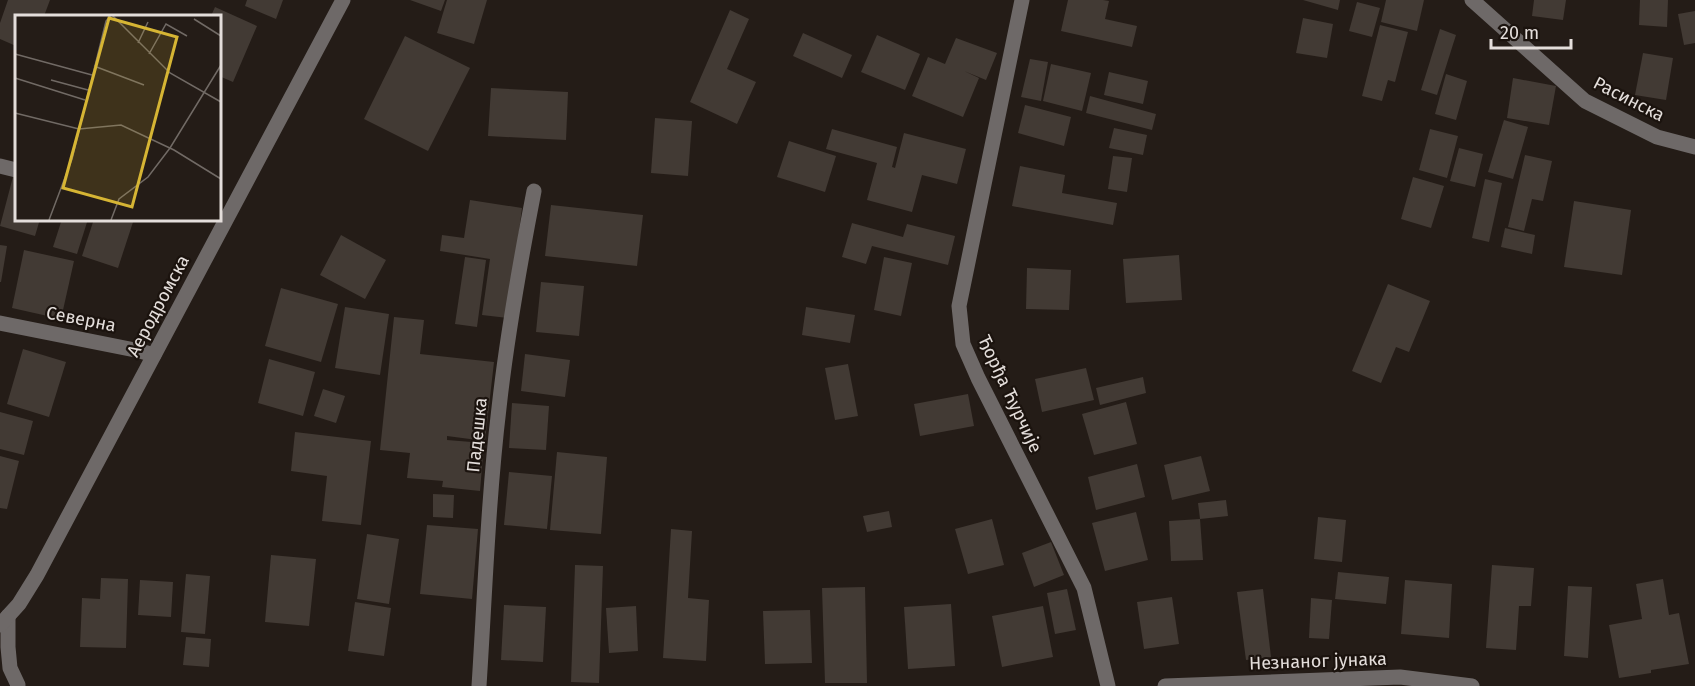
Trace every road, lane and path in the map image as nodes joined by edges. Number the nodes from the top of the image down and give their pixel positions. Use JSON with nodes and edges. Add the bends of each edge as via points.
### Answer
{"nodes":[{"id":1,"x":343,"y":0,"type":"edge"},
{"id":2,"x":1022,"y":0,"type":"edge"},
{"id":3,"x":1472,"y":0,"type":"edge"},
{"id":4,"x":1695,"y":147,"type":"edge"},
{"id":5,"x":0,"y":166,"type":"edge"},
{"id":6,"x":15,"y":170,"type":"edge"},
{"id":7,"x":534,"y":191,"type":"dead end"},
{"id":8,"x":220,"y":220,"type":"edge"},
{"id":9,"x":0,"y":323,"type":"edge"},
{"id":10,"x":154,"y":355,"type":"junction"},
{"id":11,"x":4,"y":621,"type":"edge"},
{"id":12,"x":0,"y":672,"type":"edge"},
{"id":13,"x":18,"y":686,"type":"edge"},
{"id":14,"x":479,"y":686,"type":"edge"},
{"id":15,"x":1108,"y":686,"type":"edge"},
{"id":16,"x":1165,"y":686,"type":"edge"},
{"id":17,"x":1472,"y":686,"type":"edge"}],
"edges":[{"from":1,"to":8,"type":"street","name":"Аеродромска"},
{"from":2,"to":15,"type":"street","name":"Ђорђа Ћурчије","via":[[959,306],[963,344],[1084,588]]},
{"from":3,"to":4,"type":"street","name":"Расинска","via":[[1585,101],[1657,137]]},
{"from":5,"to":6,"type":"street"},
{"from":7,"to":14,"type":"street","name":"Падешка","via":[[499,408]]},
{"from":8,"to":10,"type":"street","name":"Аеродромска"},
{"from":9,"to":10,"type":"street","name":"Северна"},
{"from":10,"to":11,"type":"street","name":"Аеродромска","via":[[37,575]]},
{"from":11,"to":13,"type":"street","via":[[10,668]]},
{"from":12,"to":13,"type":"street"},
{"from":16,"to":17,"type":"street","name":"Незнаног јунака","via":[[1400,677]]}]}
